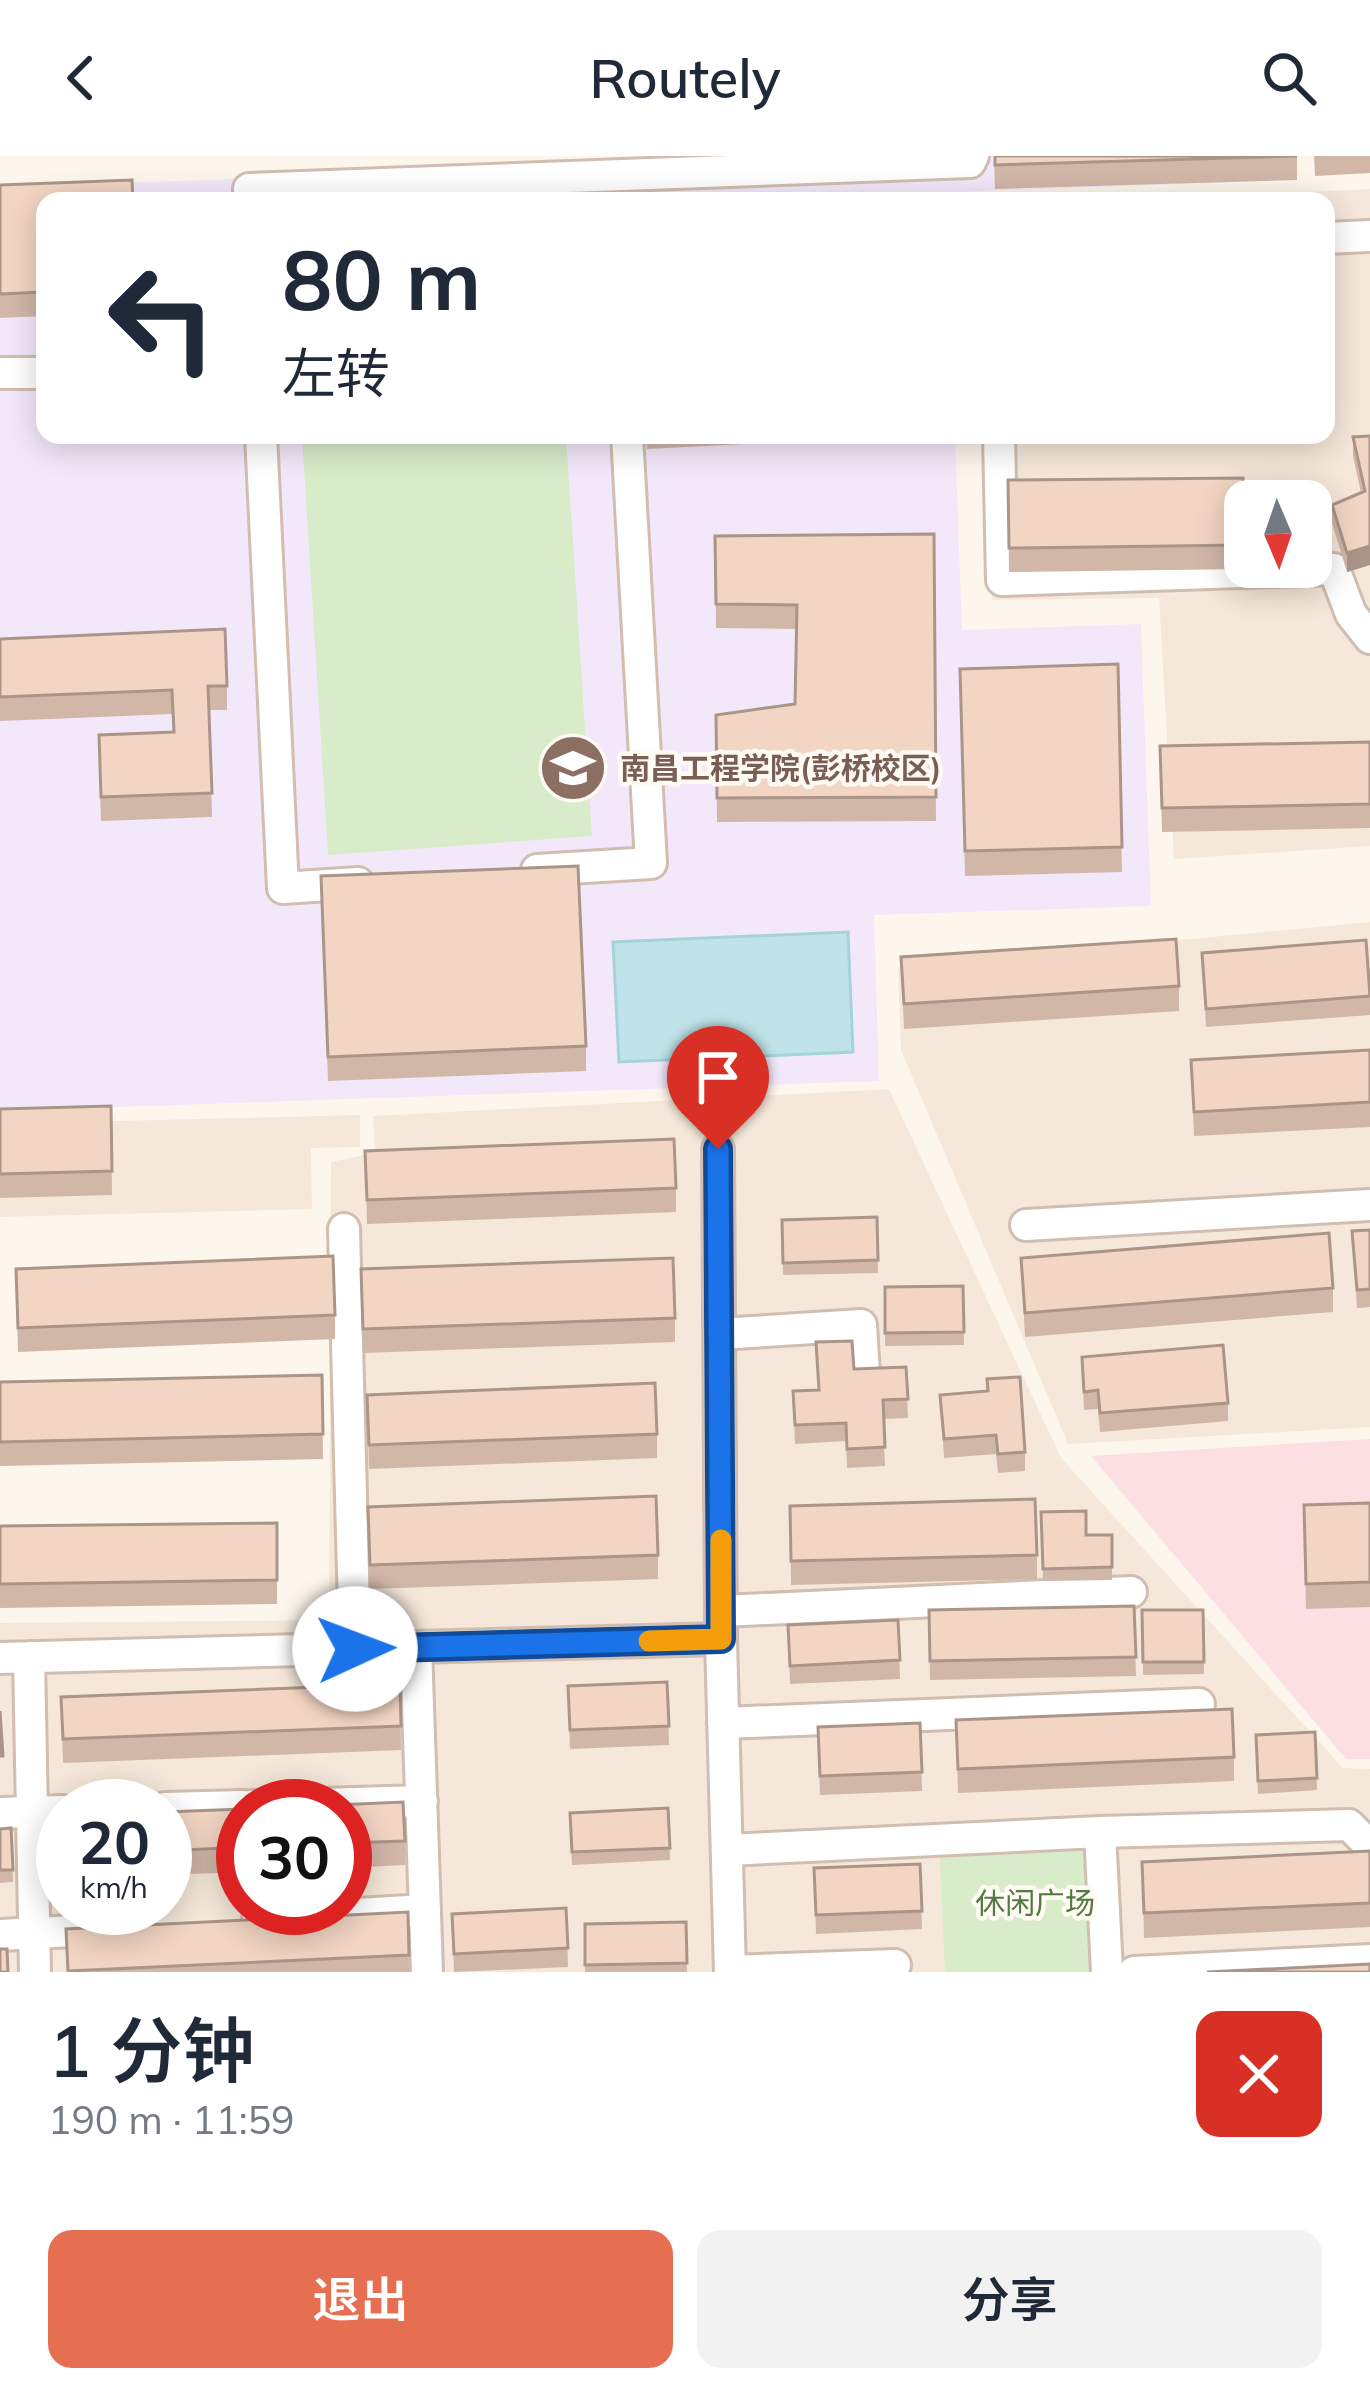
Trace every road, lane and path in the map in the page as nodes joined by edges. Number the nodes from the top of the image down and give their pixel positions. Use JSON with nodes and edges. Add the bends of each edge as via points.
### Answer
{"nodes":[{"id":1,"x":973,"y":156,"type":"edge"},
{"id":2,"x":613,"y":188,"type":"edge"},
{"id":3,"x":249,"y":192,"type":"edge"},
{"id":4,"x":1370,"y":236,"type":"edge"},
{"id":5,"x":1335,"y":238,"type":"edge"},
{"id":6,"x":0,"y":373,"type":"edge"},
{"id":7,"x":36,"y":373,"type":"edge"},
{"id":8,"x":261,"y":444,"type":"edge"},
{"id":9,"x":628,"y":444,"type":"edge"},
{"id":10,"x":999,"y":444,"type":"edge"},
{"id":11,"x":1370,"y":638,"type":"edge"},
{"id":12,"x":513,"y":872,"type":"edge"},
{"id":13,"x":398,"y":880,"type":"edge"},
{"id":14,"x":718,"y":1149,"type":"dead end"},
{"id":15,"x":1370,"y":1205,"type":"edge"},
{"id":16,"x":1027,"y":1225,"type":"dead end"},
{"id":17,"x":344,"y":1229,"type":"dead end"},
{"id":18,"x":720,"y":1334,"type":"junction"},
{"id":19,"x":864,"y":1375,"type":"edge"},
{"id":20,"x":1130,"y":1592,"type":"dead end"},
{"id":21,"x":722,"y":1625,"type":"junction"},
{"id":22,"x":416,"y":1647,"type":"junction"},
{"id":23,"x":355,"y":1649,"type":"junction"},
{"id":24,"x":15,"y":1658,"type":"edge"},
{"id":25,"x":1199,"y":1704,"type":"dead end"},
{"id":26,"x":723,"y":1723,"type":"junction"},
{"id":27,"x":422,"y":1801,"type":"junction"},
{"id":28,"x":372,"y":1802,"type":"edge"},
{"id":29,"x":15,"y":1813,"type":"edge"},
{"id":30,"x":1100,"y":1832,"type":"junction"},
{"id":31,"x":1370,"y":1846,"type":"edge"},
{"id":32,"x":727,"y":1850,"type":"junction"},
{"id":33,"x":425,"y":1910,"type":"junction"},
{"id":34,"x":372,"y":1913,"type":"edge"},
{"id":35,"x":33,"y":1933,"type":"junction"},
{"id":36,"x":36,"y":1933,"type":"edge"},
{"id":37,"x":0,"y":1935,"type":"edge"},
{"id":38,"x":1370,"y":1960,"type":"edge"},
{"id":39,"x":895,"y":1965,"type":"dead end"},
{"id":40,"x":730,"y":1971,"type":"edge"},
{"id":41,"x":35,"y":1972,"type":"edge"},
{"id":42,"x":427,"y":1972,"type":"edge"},
{"id":43,"x":1107,"y":1972,"type":"edge"},
{"id":44,"x":1134,"y":1972,"type":"edge"}],
"edges":[{"from":1,"to":2,"type":"street"},
{"from":2,"to":3,"type":"street"},
{"from":4,"to":5,"type":"street"},
{"from":6,"to":7,"type":"street"},
{"from":8,"to":13,"type":"street","via":[[283,887]]},
{"from":9,"to":12,"type":"street","via":[[651,863]]},
{"from":10,"to":11,"type":"street","via":[[1002,580],[1334,569]]},
{"from":14,"to":18,"type":"street"},
{"from":15,"to":16,"type":"street"},
{"from":17,"to":23,"type":"street"},
{"from":18,"to":19,"type":"street","via":[[861,1324]]},
{"from":18,"to":21,"type":"street"},
{"from":20,"to":21,"type":"street"},
{"from":21,"to":22,"type":"street"},
{"from":21,"to":26,"type":"street"},
{"from":22,"to":23,"type":"street"},
{"from":22,"to":27,"type":"street"},
{"from":23,"to":24,"type":"street"},
{"from":24,"to":29,"type":"street"},
{"from":25,"to":26,"type":"street"},
{"from":26,"to":32,"type":"street"},
{"from":27,"to":28,"type":"street"},
{"from":27,"to":33,"type":"street"},
{"from":29,"to":35,"type":"street"},
{"from":30,"to":31,"type":"street","via":[[1349,1825]]},
{"from":30,"to":32,"type":"street"},
{"from":30,"to":43,"type":"street"},
{"from":32,"to":40,"type":"street"},
{"from":33,"to":34,"type":"street"},
{"from":33,"to":42,"type":"street"},
{"from":35,"to":36,"type":"street"},
{"from":35,"to":37,"type":"street"},
{"from":35,"to":41,"type":"street"},
{"from":38,"to":44,"type":"street"},
{"from":39,"to":40,"type":"street"}]}
